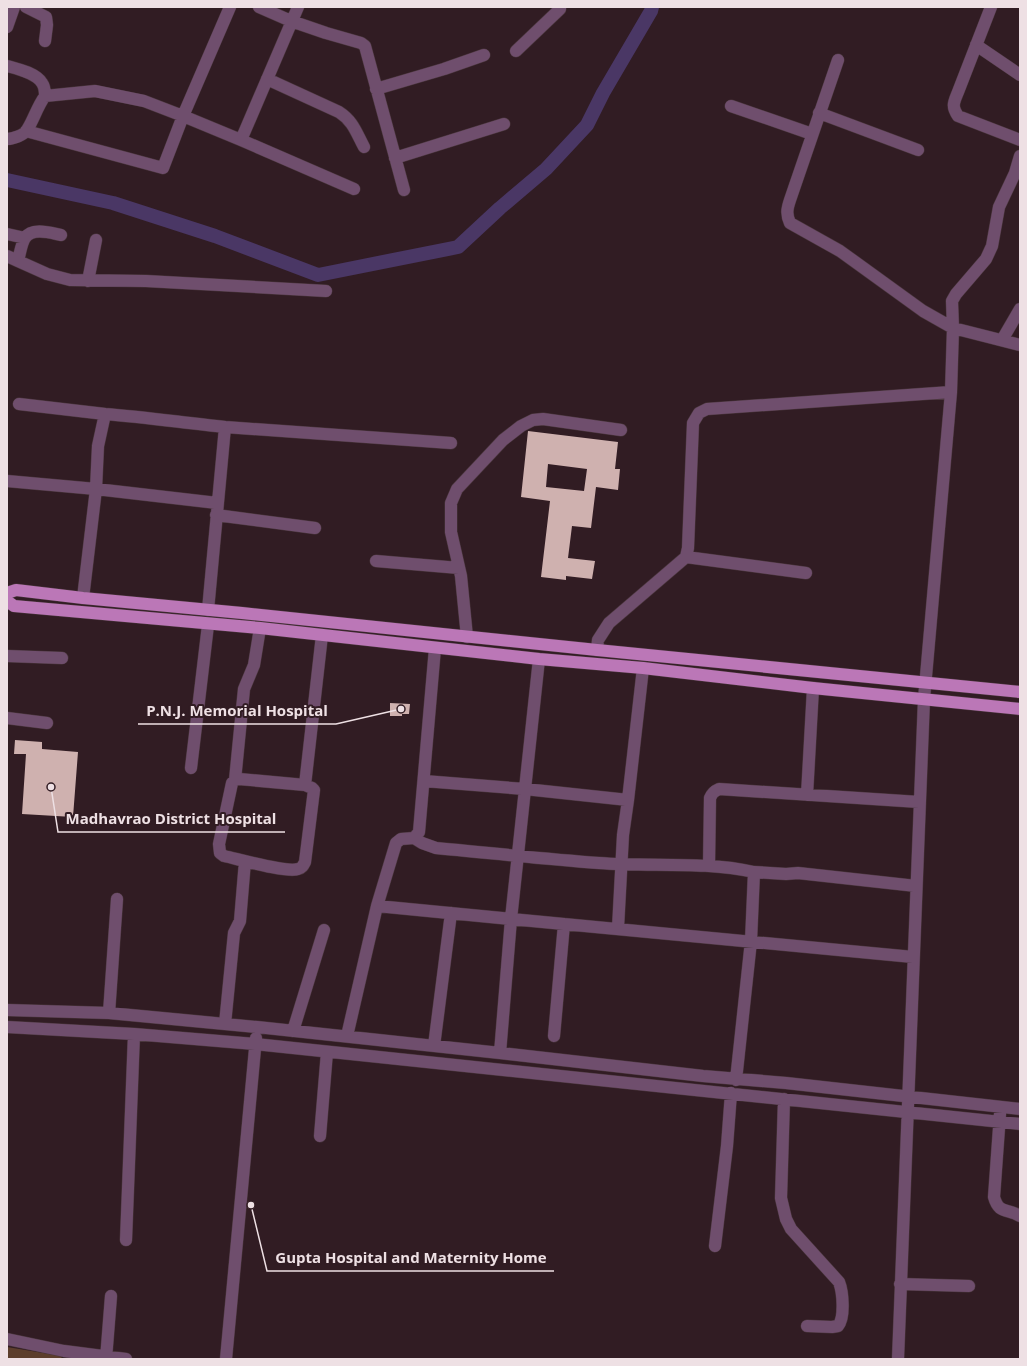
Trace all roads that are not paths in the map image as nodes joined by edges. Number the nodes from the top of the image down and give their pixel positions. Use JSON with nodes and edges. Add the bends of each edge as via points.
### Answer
{"nodes":[{"id":1,"x":14,"y":7,"type":"edge"},
{"id":2,"x":26,"y":7,"type":"edge"},
{"id":3,"x":230,"y":7,"type":"edge"},
{"id":4,"x":259,"y":7,"type":"edge"},
{"id":5,"x":298,"y":7,"type":"edge"},
{"id":6,"x":560,"y":7,"type":"edge"},
{"id":7,"x":991,"y":7,"type":"edge"},
{"id":8,"x":291,"y":21,"type":"junction"},
{"id":9,"x":7,"y":27,"type":"edge"},
{"id":10,"x":45,"y":42,"type":"dead end"},
{"id":11,"x":976,"y":45,"type":"junction"},
{"id":12,"x":516,"y":51,"type":"dead end"},
{"id":13,"x":484,"y":55,"type":"dead end"},
{"id":14,"x":838,"y":60,"type":"dead end"},
{"id":15,"x":7,"y":66,"type":"edge"},
{"id":16,"x":1020,"y":75,"type":"edge"},
{"id":17,"x":266,"y":79,"type":"junction"},
{"id":18,"x":376,"y":89,"type":"junction"},
{"id":19,"x":45,"y":96,"type":"junction"},
{"id":20,"x":731,"y":106,"type":"dead end"},
{"id":21,"x":819,"y":113,"type":"junction"},
{"id":22,"x":183,"y":116,"type":"junction"},
{"id":23,"x":504,"y":124,"type":"dead end"},
{"id":24,"x":26,"y":131,"type":"junction"},
{"id":25,"x":812,"y":134,"type":"junction"},
{"id":26,"x":7,"y":139,"type":"edge"},
{"id":27,"x":241,"y":140,"type":"junction"},
{"id":28,"x":1020,"y":140,"type":"edge"},
{"id":29,"x":364,"y":147,"type":"dead end"},
{"id":30,"x":918,"y":150,"type":"dead end"},
{"id":31,"x":1020,"y":156,"type":"edge"},
{"id":32,"x":395,"y":158,"type":"junction"},
{"id":33,"x":354,"y":189,"type":"dead end"},
{"id":34,"x":404,"y":190,"type":"dead end"},
{"id":35,"x":7,"y":234,"type":"edge"},
{"id":36,"x":61,"y":235,"type":"dead end"},
{"id":37,"x":25,"y":238,"type":"junction"},
{"id":38,"x":96,"y":240,"type":"dead end"},
{"id":39,"x":13,"y":258,"type":"edge"},
{"id":40,"x":88,"y":281,"type":"junction"},
{"id":41,"x":326,"y":291,"type":"dead end"},
{"id":42,"x":1020,"y":309,"type":"edge"},
{"id":43,"x":953,"y":328,"type":"junction"},
{"id":44,"x":1002,"y":340,"type":"junction"},
{"id":45,"x":1020,"y":345,"type":"edge"},
{"id":46,"x":951,"y":392,"type":"junction"},
{"id":47,"x":19,"y":404,"type":"dead end"},
{"id":48,"x":105,"y":414,"type":"junction"},
{"id":49,"x":225,"y":427,"type":"junction"},
{"id":50,"x":621,"y":430,"type":"dead end"},
{"id":51,"x":451,"y":443,"type":"dead end"},
{"id":52,"x":7,"y":481,"type":"edge"},
{"id":53,"x":96,"y":489,"type":"junction"},
{"id":54,"x":217,"y":509,"type":"junction"},
{"id":55,"x":315,"y":528,"type":"dead end"},
{"id":56,"x":686,"y":558,"type":"junction"},
{"id":57,"x":376,"y":561,"type":"dead end"},
{"id":58,"x":459,"y":568,"type":"junction"},
{"id":59,"x":806,"y":573,"type":"dead end"},
{"id":60,"x":7,"y":593,"type":"edge"},
{"id":61,"x":83,"y":598,"type":"junction"},
{"id":62,"x":7,"y":601,"type":"edge"},
{"id":63,"x":208,"y":610,"type":"junction"},
{"id":64,"x":208,"y":624,"type":"junction"},
{"id":65,"x":260,"y":628,"type":"junction"},
{"id":66,"x":322,"y":635,"type":"junction"},
{"id":67,"x":467,"y":637,"type":"junction"},
{"id":68,"x":512,"y":641,"type":"junction"},
{"id":69,"x":435,"y":648,"type":"junction"},
{"id":70,"x":597,"y":650,"type":"junction"},
{"id":71,"x":512,"y":655,"type":"junction"},
{"id":72,"x":7,"y":656,"type":"edge"},
{"id":73,"x":62,"y":658,"type":"dead end"},
{"id":74,"x":540,"y":658,"type":"junction"},
{"id":75,"x":643,"y":668,"type":"junction"},
{"id":76,"x":925,"y":683,"type":"junction"},
{"id":77,"x":813,"y":688,"type":"junction"},
{"id":78,"x":1020,"y":692,"type":"edge"},
{"id":79,"x":924,"y":699,"type":"junction"},
{"id":80,"x":1020,"y":709,"type":"edge"},
{"id":81,"x":7,"y":718,"type":"edge"},
{"id":82,"x":46,"y":723,"type":"dead end"},
{"id":83,"x":191,"y":768,"type":"dead end"},
{"id":84,"x":235,"y":780,"type":"junction"},
{"id":85,"x":424,"y":781,"type":"junction"},
{"id":86,"x":306,"y":786,"type":"junction"},
{"id":87,"x":525,"y":789,"type":"junction"},
{"id":88,"x":806,"y":795,"type":"junction"},
{"id":89,"x":628,"y":800,"type":"junction"},
{"id":90,"x":919,"y":802,"type":"junction"},
{"id":91,"x":414,"y":838,"type":"junction"},
{"id":92,"x":518,"y":856,"type":"junction"},
{"id":93,"x":245,"y":861,"type":"junction"},
{"id":94,"x":622,"y":864,"type":"junction"},
{"id":95,"x":709,"y":866,"type":"junction"},
{"id":96,"x":754,"y":872,"type":"junction"},
{"id":97,"x":916,"y":886,"type":"junction"},
{"id":98,"x":117,"y":899,"type":"dead end"},
{"id":99,"x":377,"y":906,"type":"junction"},
{"id":100,"x":451,"y":913,"type":"junction"},
{"id":101,"x":511,"y":918,"type":"junction"},
{"id":102,"x":564,"y":924,"type":"junction"},
{"id":103,"x":618,"y":928,"type":"junction"},
{"id":104,"x":324,"y":930,"type":"dead end"},
{"id":105,"x":751,"y":941,"type":"junction"},
{"id":106,"x":913,"y":957,"type":"junction"},
{"id":107,"x":7,"y":1010,"type":"edge"},
{"id":108,"x":109,"y":1013,"type":"junction"},
{"id":109,"x":225,"y":1024,"type":"junction"},
{"id":110,"x":7,"y":1027,"type":"edge"},
{"id":111,"x":257,"y":1027,"type":"junction"},
{"id":112,"x":293,"y":1031,"type":"junction"},
{"id":113,"x":134,"y":1034,"type":"junction"},
{"id":114,"x":347,"y":1036,"type":"junction"},
{"id":115,"x":554,"y":1036,"type":"dead end"},
{"id":116,"x":255,"y":1044,"type":"junction"},
{"id":117,"x":434,"y":1046,"type":"junction"},
{"id":118,"x":327,"y":1052,"type":"junction"},
{"id":119,"x":500,"y":1053,"type":"junction"},
{"id":120,"x":736,"y":1080,"type":"junction"},
{"id":121,"x":731,"y":1093,"type":"junction"},
{"id":122,"x":907,"y":1096,"type":"junction"},
{"id":123,"x":784,"y":1099,"type":"junction"},
{"id":124,"x":1000,"y":1107,"type":"junction"},
{"id":125,"x":1020,"y":1109,"type":"edge"},
{"id":126,"x":907,"y":1112,"type":"junction"},
{"id":127,"x":999,"y":1122,"type":"junction"},
{"id":128,"x":1020,"y":1124,"type":"edge"},
{"id":129,"x":320,"y":1136,"type":"dead end"},
{"id":130,"x":1020,"y":1216,"type":"edge"},
{"id":131,"x":126,"y":1240,"type":"dead end"},
{"id":132,"x":715,"y":1246,"type":"dead end"},
{"id":133,"x":900,"y":1284,"type":"junction"},
{"id":134,"x":969,"y":1286,"type":"dead end"},
{"id":135,"x":111,"y":1296,"type":"dead end"},
{"id":136,"x":807,"y":1326,"type":"dead end"},
{"id":137,"x":7,"y":1339,"type":"edge"},
{"id":138,"x":106,"y":1358,"type":"edge"},
{"id":139,"x":126,"y":1359,"type":"edge"},
{"id":140,"x":226,"y":1359,"type":"edge"},
{"id":141,"x":898,"y":1359,"type":"edge"}],
"edges":[{"from":1,"to":9,"type":"street"},
{"from":2,"to":10,"type":"street","via":[[46,17]]},
{"from":3,"to":22,"type":"street"},
{"from":4,"to":8,"type":"street"},
{"from":5,"to":8,"type":"street"},
{"from":6,"to":12,"type":"street","via":[[560,10]]},
{"from":7,"to":11,"type":"street"},
{"from":8,"to":17,"type":"street"},
{"from":8,"to":18,"type":"street","via":[[365,46]]},
{"from":11,"to":16,"type":"street"},
{"from":11,"to":28,"type":"street","via":[[953,105],[954,110],[958,116]]},
{"from":13,"to":18,"type":"street"},
{"from":14,"to":21,"type":"street"},
{"from":15,"to":19,"type":"street","via":[[25,71],[39,79],[44,85]]},
{"from":17,"to":27,"type":"street"},
{"from":17,"to":29,"type":"street","via":[[339,112],[353,125]]},
{"from":18,"to":32,"type":"street"},
{"from":19,"to":22,"type":"street","via":[[95,91],[144,101]]},
{"from":19,"to":24,"type":"street"},
{"from":20,"to":25,"type":"street"},
{"from":21,"to":25,"type":"street"},
{"from":21,"to":30,"type":"street"},
{"from":22,"to":24,"type":"street","via":[[163,168]]},
{"from":22,"to":27,"type":"street"},
{"from":23,"to":32,"type":"street"},
{"from":24,"to":26,"type":"street"},
{"from":25,"to":43,"type":"street","via":[[787,210],[790,223],[840,250],[923,311]]},
{"from":27,"to":33,"type":"street"},
{"from":31,"to":43,"type":"street","via":[[999,207],[992,246],[986,259],[952,301]]},
{"from":32,"to":34,"type":"street"},
{"from":35,"to":37,"type":"street"},
{"from":36,"to":37,"type":"street","via":[[38,232]]},
{"from":37,"to":39,"type":"street"},
{"from":38,"to":40,"type":"street"},
{"from":39,"to":40,"type":"street","via":[[53,276]]},
{"from":40,"to":41,"type":"street","via":[[146,281]]},
{"from":42,"to":44,"type":"street"},
{"from":43,"to":44,"type":"street"},
{"from":43,"to":46,"type":"street"},
{"from":44,"to":45,"type":"street"},
{"from":46,"to":56,"type":"street","via":[[707,409],[698,413],[693,423]]},
{"from":46,"to":76,"type":"street"},
{"from":47,"to":48,"type":"street"},
{"from":48,"to":49,"type":"street"},
{"from":48,"to":53,"type":"street","via":[[98,446]]},
{"from":49,"to":51,"type":"street"},
{"from":49,"to":54,"type":"street"},
{"from":50,"to":58,"type":"street","via":[[543,419],[533,420],[521,426],[503,440],[457,489],[450,504],[451,532]]},
{"from":52,"to":53,"type":"street"},
{"from":53,"to":54,"type":"street"},
{"from":53,"to":61,"type":"street"},
{"from":54,"to":55,"type":"street"},
{"from":54,"to":63,"type":"street"},
{"from":56,"to":59,"type":"street"},
{"from":56,"to":70,"type":"street","via":[[608,623],[598,640]]},
{"from":57,"to":58,"type":"street"},
{"from":58,"to":67,"type":"street"},
{"from":60,"to":61,"type":"main road","via":[[16,590]]},
{"from":61,"to":63,"type":"main road"},
{"from":62,"to":64,"type":"main road","via":[[14,606]]},
{"from":63,"to":67,"type":"main road"},
{"from":64,"to":65,"type":"main road"},
{"from":64,"to":83,"type":"street"},
{"from":65,"to":66,"type":"main road"},
{"from":65,"to":84,"type":"street","via":[[254,665],[244,689]]},
{"from":66,"to":69,"type":"main road"},
{"from":66,"to":86,"type":"street"},
{"from":67,"to":68,"type":"main road"},
{"from":68,"to":70,"type":"main road"},
{"from":68,"to":71,"type":"main road"},
{"from":69,"to":71,"type":"main road"},
{"from":69,"to":85,"type":"street"},
{"from":70,"to":76,"type":"main road"},
{"from":71,"to":74,"type":"main road"},
{"from":72,"to":73,"type":"street"},
{"from":74,"to":75,"type":"main road"},
{"from":74,"to":87,"type":"street"},
{"from":75,"to":77,"type":"main road"},
{"from":75,"to":89,"type":"street"},
{"from":76,"to":78,"type":"main road"},
{"from":76,"to":79,"type":"street"},
{"from":77,"to":79,"type":"main road"},
{"from":77,"to":88,"type":"street"},
{"from":79,"to":80,"type":"main road"},
{"from":79,"to":90,"type":"street"},
{"from":81,"to":82,"type":"street"},
{"from":84,"to":86,"type":"street"},
{"from":84,"to":93,"type":"street","via":[[232,783],[219,849],[224,856]]},
{"from":85,"to":87,"type":"street"},
{"from":85,"to":91,"type":"street","via":[[419,832]]},
{"from":86,"to":93,"type":"street","via":[[312,788],[314,793],[303,866],[296,870],[283,869]]},
{"from":87,"to":89,"type":"street"},
{"from":87,"to":92,"type":"street"},
{"from":88,"to":90,"type":"street"},
{"from":88,"to":95,"type":"street","via":[[716,790],[710,798]]},
{"from":89,"to":94,"type":"street"},
{"from":90,"to":97,"type":"street"},
{"from":91,"to":92,"type":"street","via":[[436,848]]},
{"from":91,"to":99,"type":"street","via":[[401,839],[396,843]]},
{"from":92,"to":94,"type":"street"},
{"from":92,"to":101,"type":"street"},
{"from":93,"to":109,"type":"street","via":[[240,921],[234,933]]},
{"from":94,"to":95,"type":"street"},
{"from":94,"to":103,"type":"street"},
{"from":95,"to":96,"type":"street"},
{"from":96,"to":97,"type":"street","via":[[798,873]]},
{"from":96,"to":105,"type":"street"},
{"from":97,"to":106,"type":"street"},
{"from":98,"to":108,"type":"street"},
{"from":99,"to":100,"type":"street"},
{"from":99,"to":114,"type":"street"},
{"from":100,"to":101,"type":"street"},
{"from":100,"to":117,"type":"street"},
{"from":101,"to":102,"type":"street"},
{"from":101,"to":119,"type":"street"},
{"from":102,"to":103,"type":"street"},
{"from":102,"to":115,"type":"street"},
{"from":103,"to":105,"type":"street"},
{"from":104,"to":112,"type":"street"},
{"from":105,"to":106,"type":"street"},
{"from":105,"to":120,"type":"street"},
{"from":106,"to":122,"type":"street"},
{"from":107,"to":108,"type":"street"},
{"from":108,"to":109,"type":"street"},
{"from":109,"to":111,"type":"street"},
{"from":110,"to":113,"type":"street"},
{"from":111,"to":112,"type":"street"},
{"from":111,"to":116,"type":"street"},
{"from":112,"to":114,"type":"street"},
{"from":113,"to":116,"type":"street"},
{"from":113,"to":131,"type":"street"},
{"from":114,"to":117,"type":"street"},
{"from":116,"to":118,"type":"street"},
{"from":116,"to":140,"type":"street"},
{"from":117,"to":119,"type":"street"},
{"from":118,"to":121,"type":"street"},
{"from":118,"to":129,"type":"street"},
{"from":119,"to":120,"type":"street"},
{"from":120,"to":122,"type":"street"},
{"from":121,"to":123,"type":"street"},
{"from":121,"to":132,"type":"street"},
{"from":122,"to":124,"type":"street"},
{"from":122,"to":126,"type":"street"},
{"from":123,"to":126,"type":"street"},
{"from":123,"to":136,"type":"street","via":[[781,1198],[786,1219],[791,1229],[839,1282],[841,1291],[842,1319],[838,1326]]},
{"from":124,"to":125,"type":"street"},
{"from":124,"to":127,"type":"street"},
{"from":126,"to":127,"type":"street"},
{"from":126,"to":133,"type":"street"},
{"from":127,"to":128,"type":"street"},
{"from":127,"to":130,"type":"street","via":[[994,1197],[1001,1209]]},
{"from":133,"to":134,"type":"street"},
{"from":133,"to":141,"type":"street"},
{"from":135,"to":138,"type":"street"},
{"from":137,"to":138,"type":"street"},
{"from":138,"to":139,"type":"street"}]}
